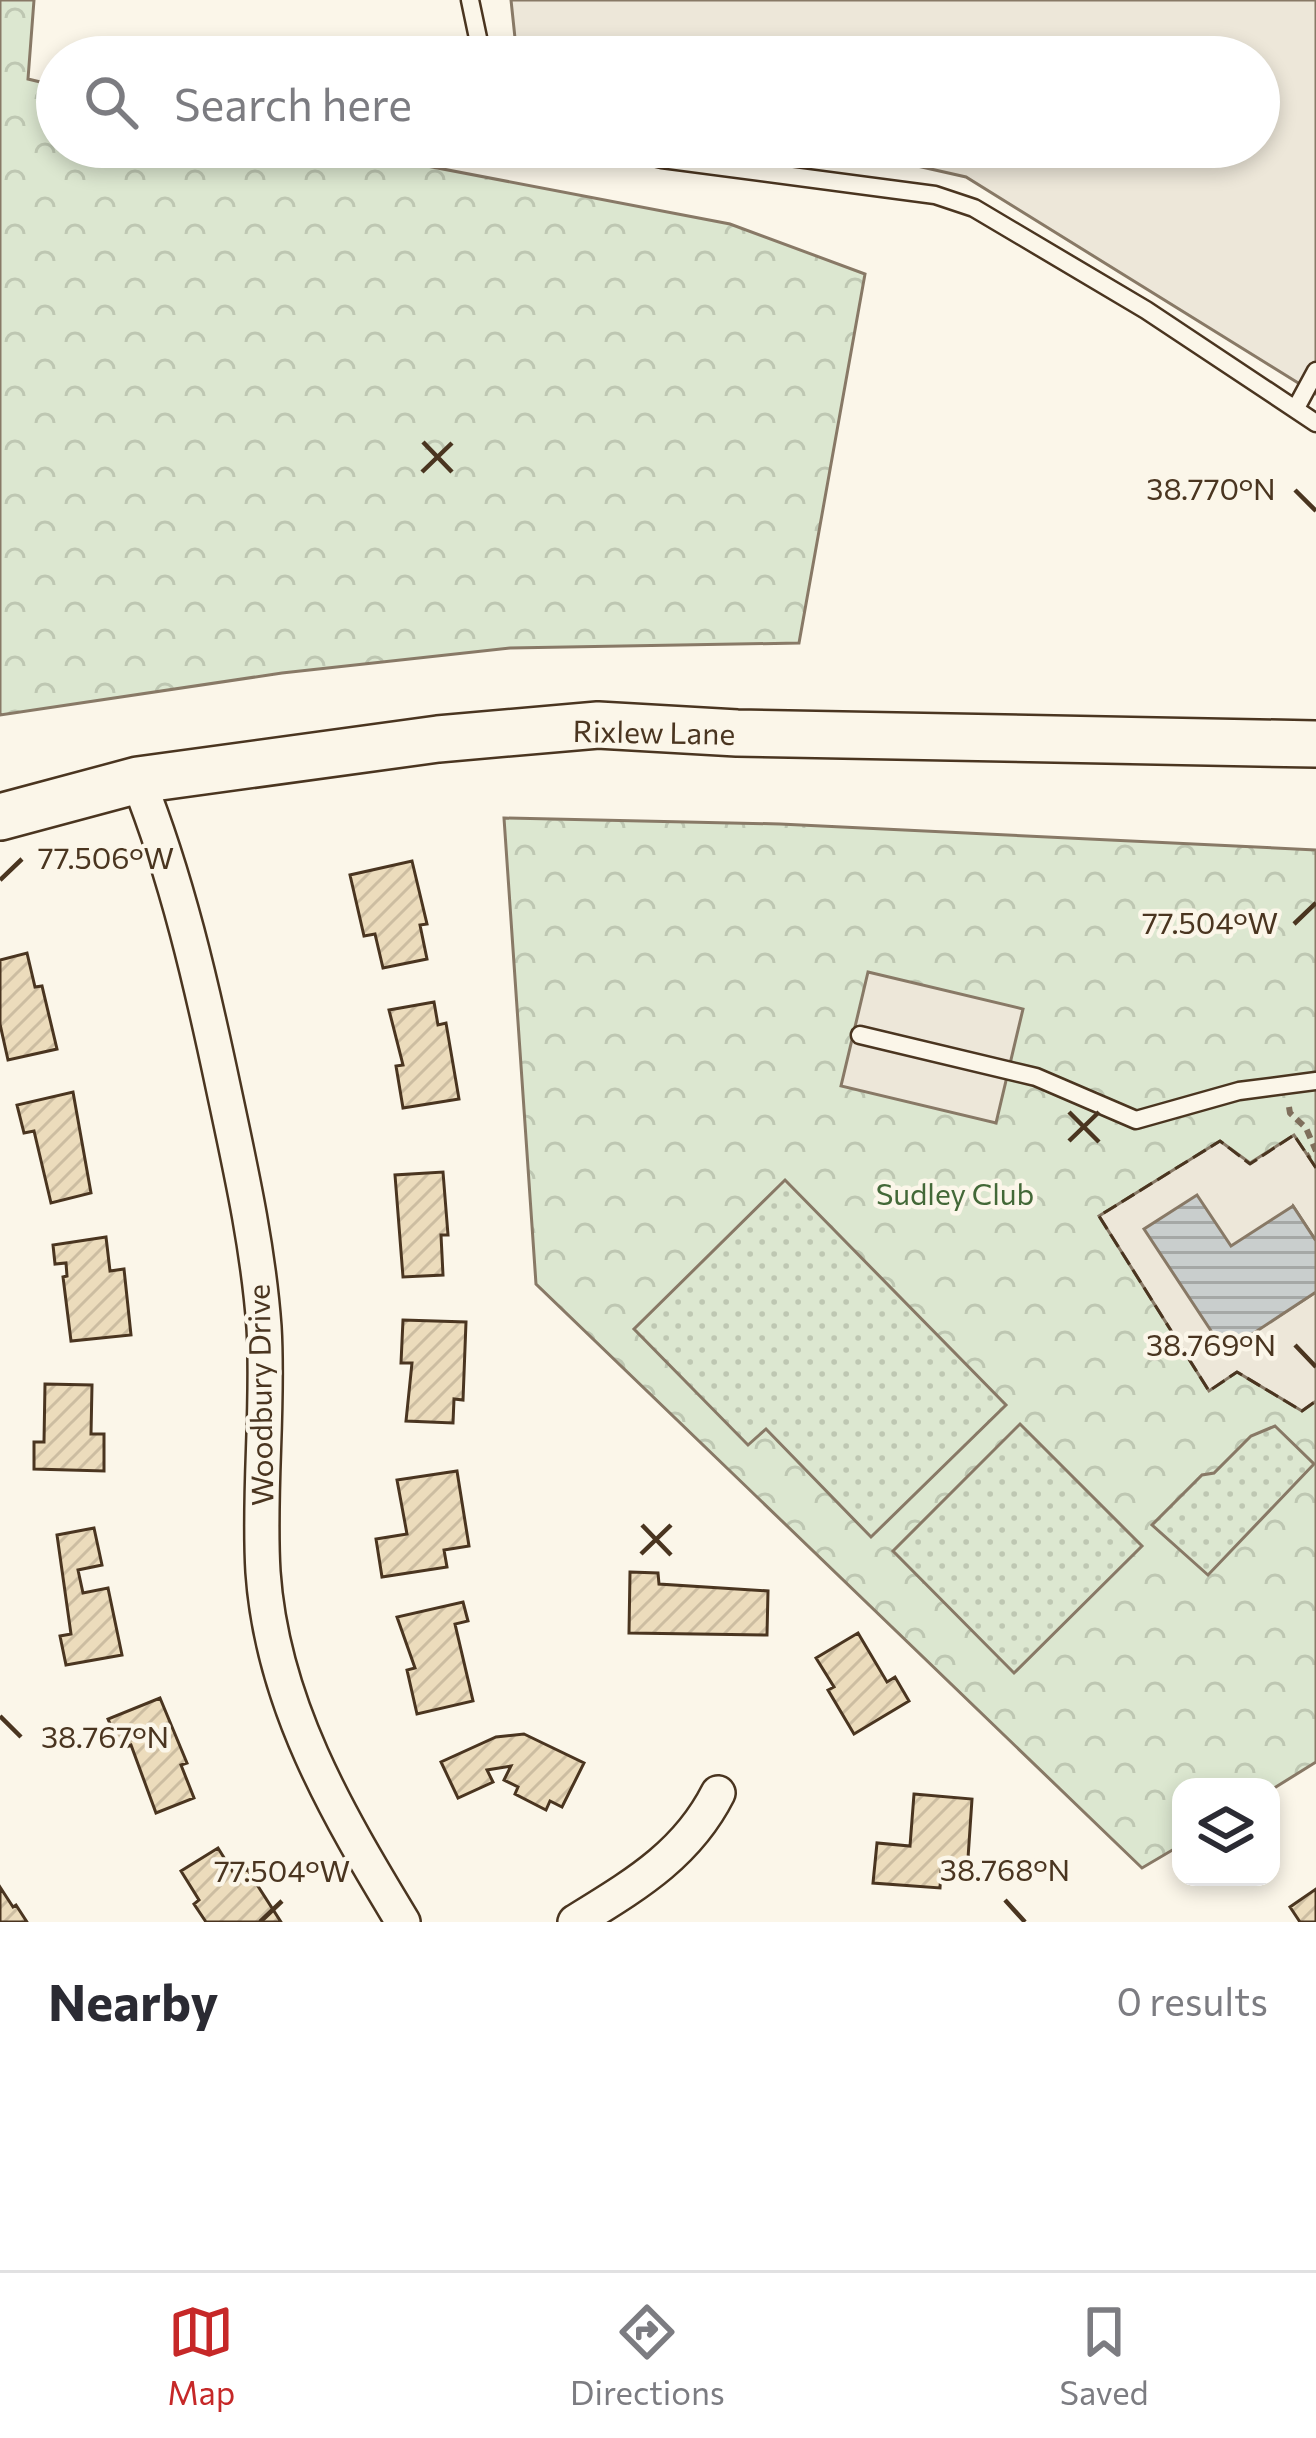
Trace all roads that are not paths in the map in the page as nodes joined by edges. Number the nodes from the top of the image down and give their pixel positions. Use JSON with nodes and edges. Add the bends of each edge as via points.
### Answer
{"nodes":[{"id":1,"x":470,"y":0,"type":"edge"},
{"id":2,"x":478,"y":36,"type":"edge"},
{"id":3,"x":730,"y":168,"type":"edge"},
{"id":4,"x":1316,"y":371,"type":"edge"},
{"id":5,"x":1296,"y":408,"type":"junction"},
{"id":6,"x":1316,"y":423,"type":"edge"},
{"id":7,"x":1316,"y":744,"type":"edge"},
{"id":8,"x":138,"y":780,"type":"junction"},
{"id":9,"x":0,"y":817,"type":"edge"},
{"id":10,"x":860,"y":1035,"type":"dead end"},
{"id":11,"x":1316,"y":1081,"type":"edge"},
{"id":12,"x":718,"y":1793,"type":"dead end"},
{"id":13,"x":403,"y":1922,"type":"edge"},
{"id":14,"x":575,"y":1922,"type":"edge"}],
"edges":[{"from":1,"to":2,"type":"lane"},
{"from":3,"to":5,"type":"lane","via":[[935,195],[974,208]]},
{"from":4,"to":5,"type":"lane"},
{"from":5,"to":6,"type":"lane"},
{"from":7,"to":8,"type":"street","name":"Rixlew Lane","via":[[598,724]]},
{"from":8,"to":9,"type":"street","name":"Rixlew Lane"},
{"from":8,"to":13,"type":"street","name":"Woodbury Drive","via":[[199,970],[253,1225],[264,1328],[263,1559],[272,1635],[317,1773]]},
{"from":10,"to":11,"type":"lane","via":[[1036,1077],[1136,1120],[1239,1091]]},
{"from":12,"to":14,"type":"street","via":[[684,1845],[652,1875]]}]}
